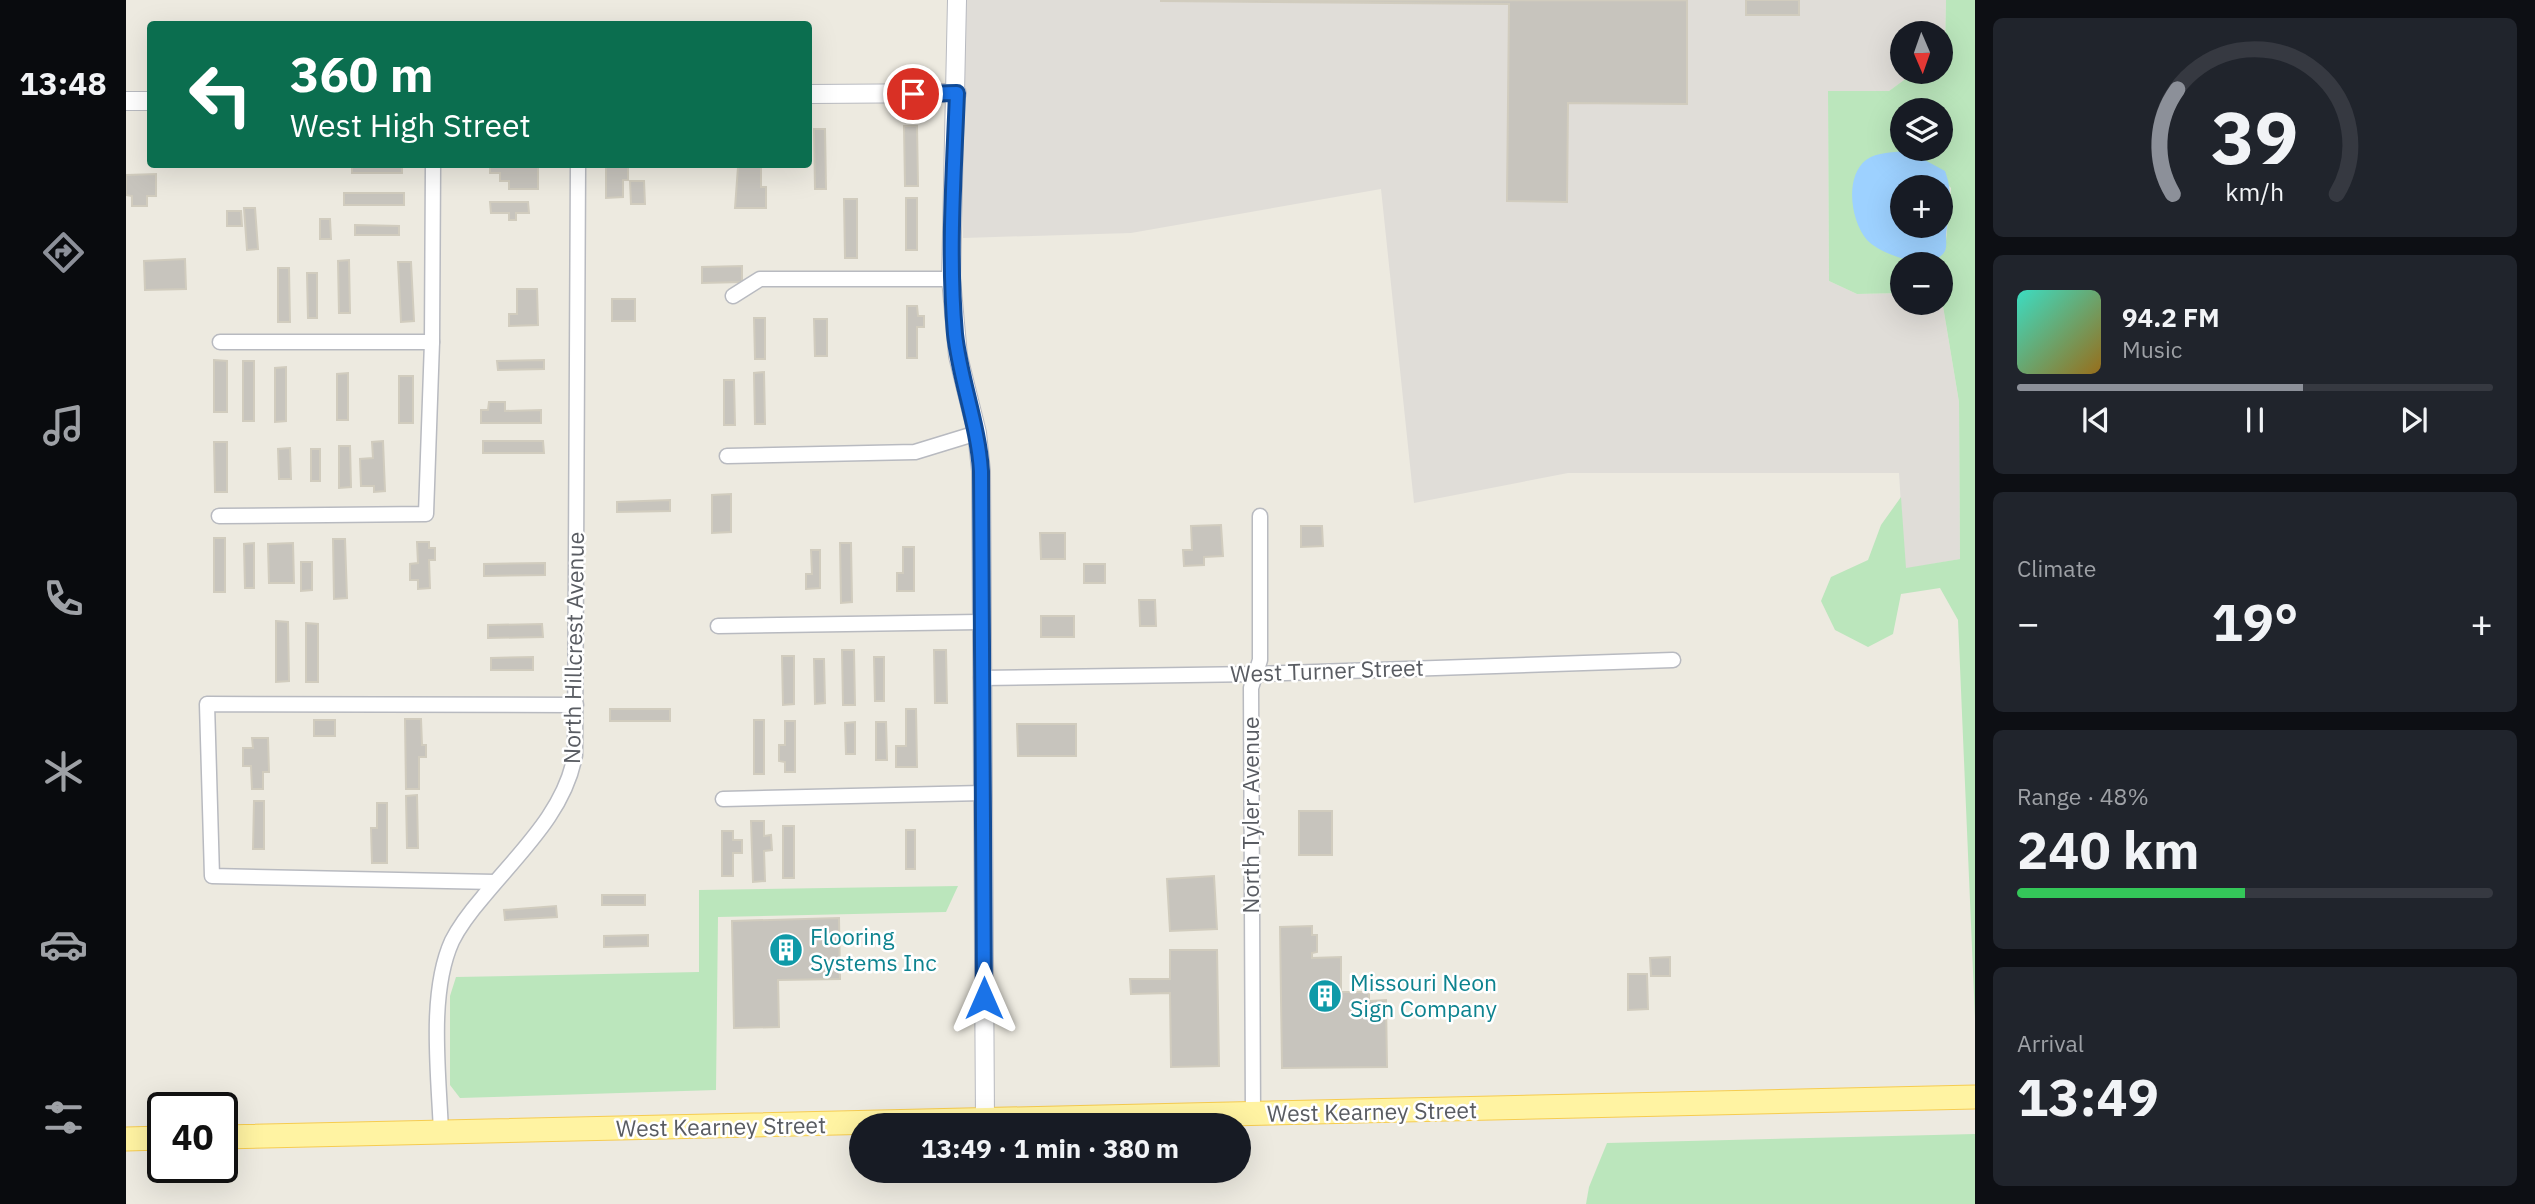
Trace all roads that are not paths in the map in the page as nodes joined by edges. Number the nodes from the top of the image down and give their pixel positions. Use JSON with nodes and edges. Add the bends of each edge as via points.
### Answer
{"nodes":[{"id":1,"x":957,"y":0,"type":"edge"},
{"id":2,"x":957,"y":93,"type":"junction"},
{"id":3,"x":812,"y":94,"type":"edge"},
{"id":4,"x":126,"y":101,"type":"edge"},
{"id":5,"x":147,"y":101,"type":"edge"},
{"id":6,"x":433,"y":168,"type":"edge"},
{"id":7,"x":578,"y":168,"type":"edge"},
{"id":8,"x":951,"y":279,"type":"junction"},
{"id":9,"x":733,"y":296,"type":"dead end"},
{"id":10,"x":219,"y":342,"type":"dead end"},
{"id":11,"x":432,"y":342,"type":"junction"},
{"id":12,"x":977,"y":433,"type":"junction"},
{"id":13,"x":727,"y":456,"type":"dead end"},
{"id":14,"x":219,"y":516,"type":"dead end"},
{"id":15,"x":1260,"y":516,"type":"dead end"},
{"id":16,"x":980,"y":621,"type":"junction"},
{"id":17,"x":718,"y":626,"type":"dead end"},
{"id":18,"x":1673,"y":660,"type":"dead end"},
{"id":19,"x":1256,"y":674,"type":"junction"},
{"id":20,"x":981,"y":678,"type":"junction"},
{"id":21,"x":576,"y":705,"type":"junction"},
{"id":22,"x":983,"y":793,"type":"junction"},
{"id":23,"x":723,"y":799,"type":"dead end"},
{"id":24,"x":495,"y":882,"type":"junction"},
{"id":25,"x":1975,"y":1097,"type":"edge"},
{"id":26,"x":985,"y":1113,"type":"edge"},
{"id":27,"x":1253,"y":1115,"type":"joint"},
{"id":28,"x":849,"y":1124,"type":"edge"},
{"id":29,"x":441,"y":1133,"type":"junction"},
{"id":30,"x":238,"y":1137,"type":"edge"},
{"id":31,"x":147,"y":1138,"type":"edge"},
{"id":32,"x":126,"y":1139,"type":"edge"}],
"edges":[{"from":1,"to":2,"type":"street"},
{"from":2,"to":3,"type":"street"},
{"from":2,"to":8,"type":"street"},
{"from":4,"to":5,"type":"street"},
{"from":6,"to":11,"type":"street"},
{"from":7,"to":21,"type":"street","name":"North Hillcrest Avenue"},
{"from":8,"to":9,"type":"street","via":[[760,279]]},
{"from":8,"to":12,"type":"street","via":[[958,356]]},
{"from":10,"to":11,"type":"street"},
{"from":11,"to":14,"type":"street","via":[[426,514]]},
{"from":12,"to":13,"type":"street","via":[[915,452]]},
{"from":12,"to":16,"type":"street"},
{"from":15,"to":19,"type":"street","name":"North Tyler Avenue","via":[[1260,660]]},
{"from":16,"to":17,"type":"street"},
{"from":16,"to":20,"type":"street"},
{"from":18,"to":19,"type":"street","name":"West Turner Street"},
{"from":19,"to":20,"type":"street","name":"West Turner Street"},
{"from":19,"to":27,"type":"street","name":"North Tyler Avenue","via":[[1251,688]]},
{"from":20,"to":22,"type":"street"},
{"from":21,"to":24,"type":"street","name":"North Hillcrest Avenue","via":[[575,755],[563,795]]},
{"from":21,"to":24,"type":"street","via":[[207,704],[212,876]]},
{"from":22,"to":23,"type":"street"},
{"from":22,"to":26,"type":"street"},
{"from":24,"to":29,"type":"street","name":"North Hillcrest Avenue","via":[[459,928],[443,970],[438,1000]]},
{"from":25,"to":27,"type":"main road","name":"West Kearney Street"},
{"from":28,"to":29,"type":"main road","name":"West Kearney Street"},
{"from":29,"to":30,"type":"main road","name":"West Kearney Street"},
{"from":31,"to":32,"type":"main road"}]}
